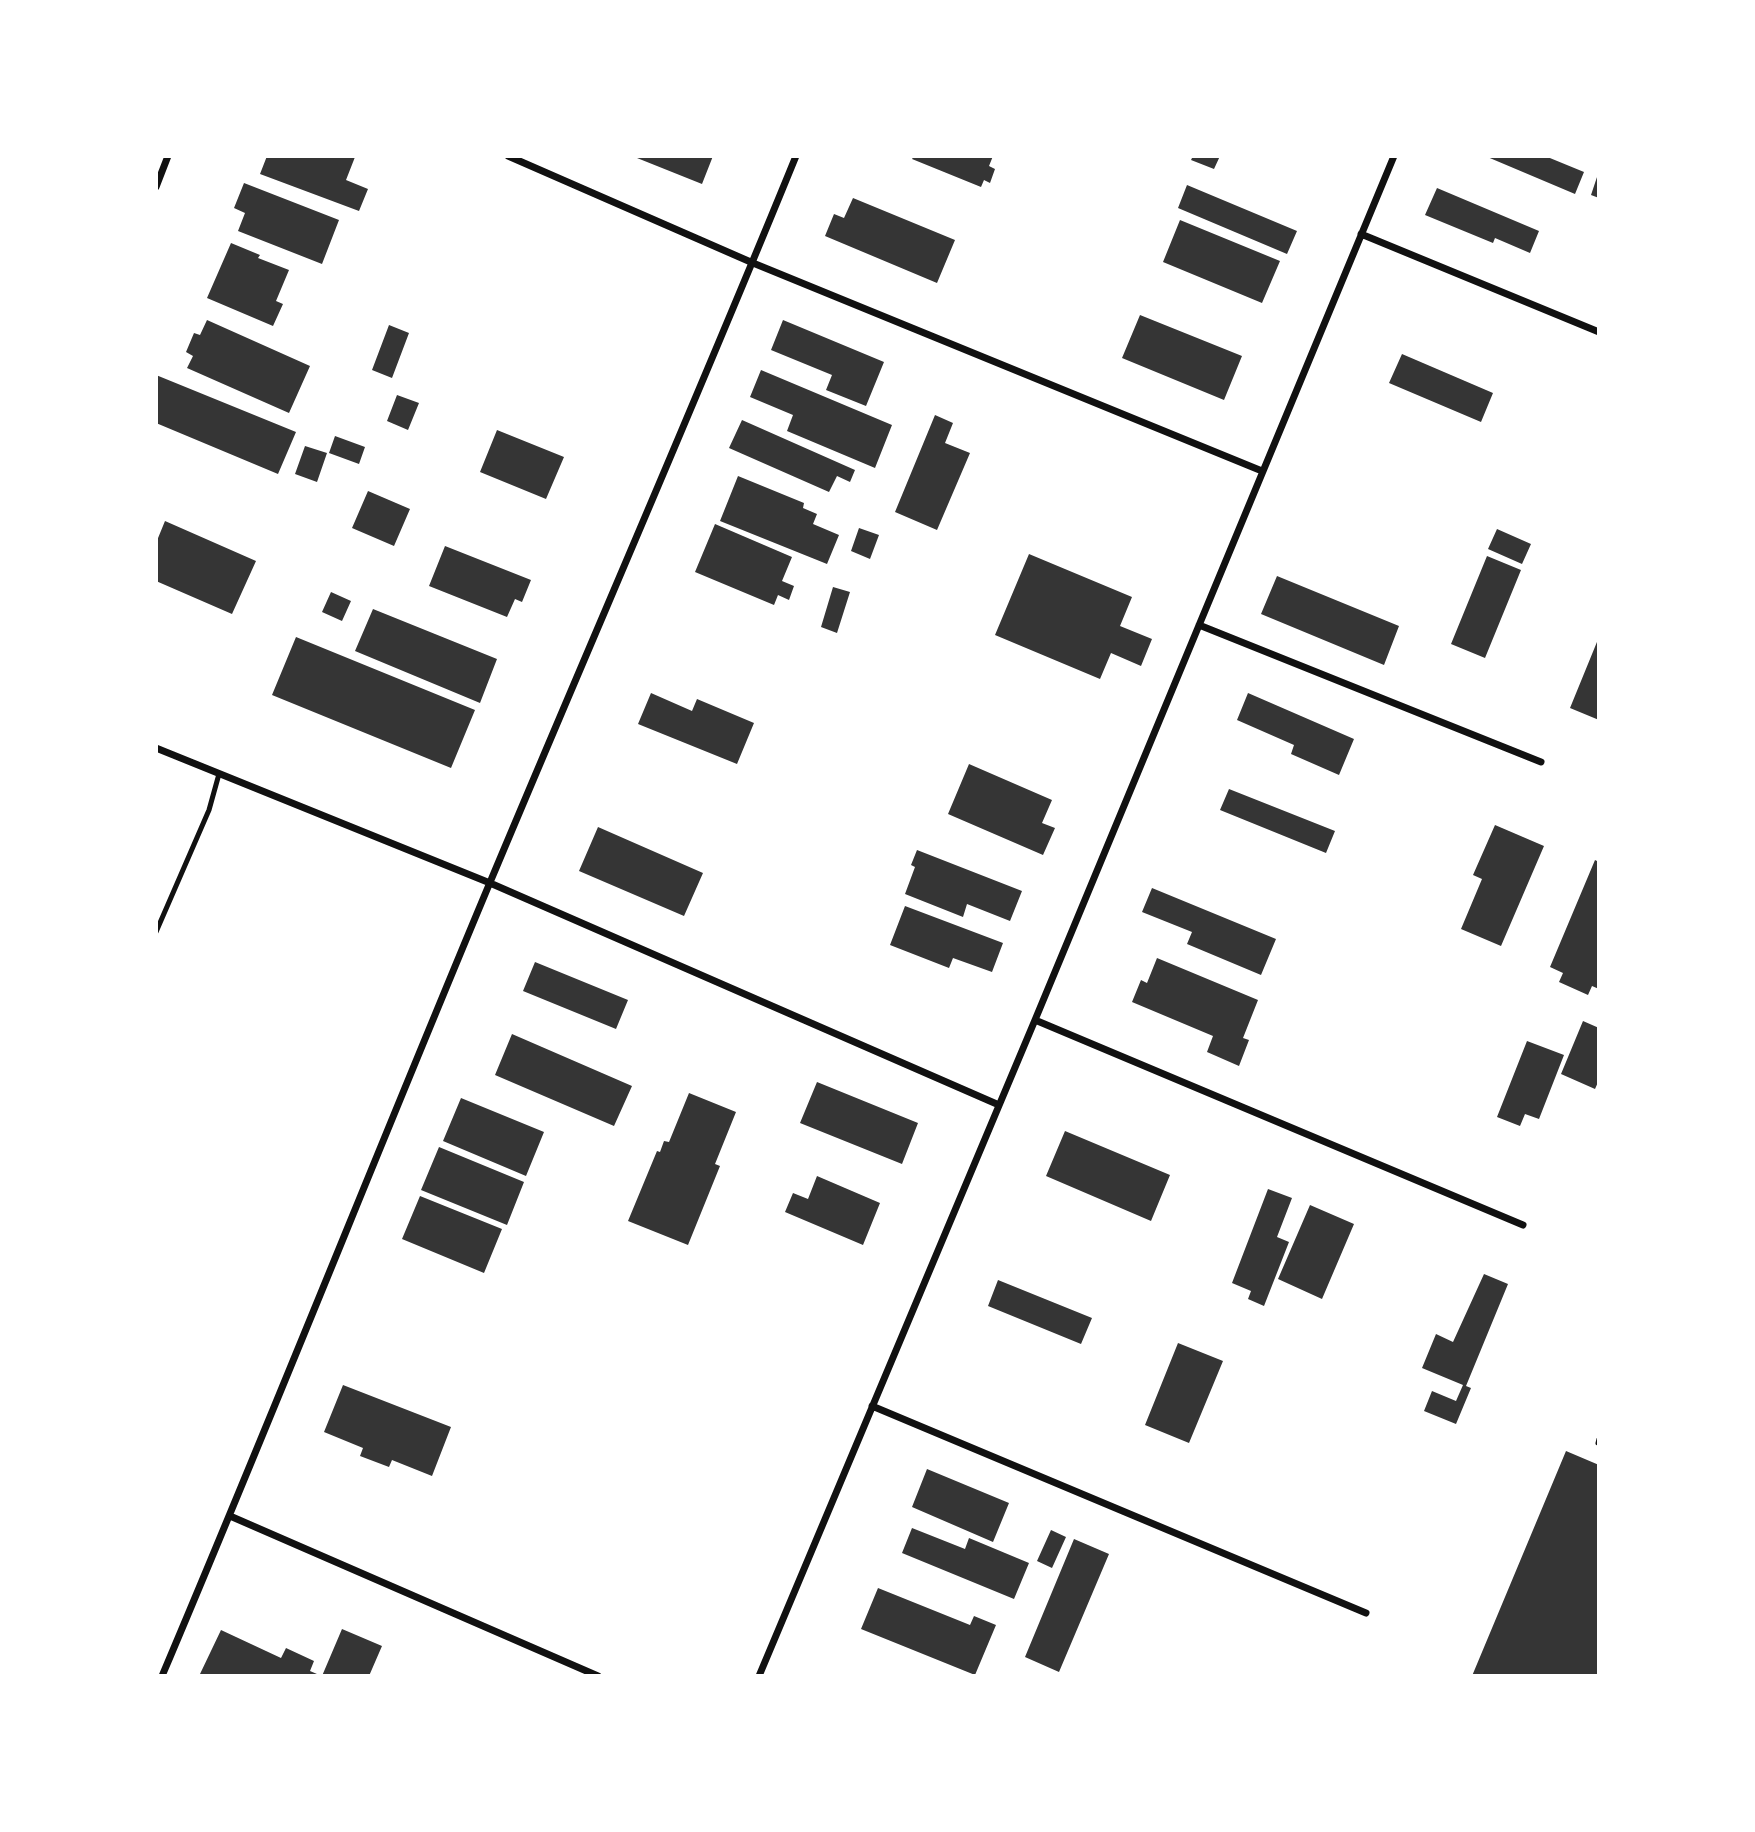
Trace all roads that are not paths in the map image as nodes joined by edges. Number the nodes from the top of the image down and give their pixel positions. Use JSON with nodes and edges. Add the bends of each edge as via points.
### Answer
{"nodes":[{"id":1,"x":169,"y":156,"type":"edge"},
{"id":2,"x":508,"y":156,"type":"edge"},
{"id":3,"x":796,"y":156,"type":"edge"},
{"id":4,"x":1394,"y":156,"type":"edge"},
{"id":5,"x":156,"y":187,"type":"edge"},
{"id":6,"x":1362,"y":234,"type":"junction"},
{"id":7,"x":752,"y":263,"type":"junction"},
{"id":8,"x":1599,"y":332,"type":"edge"},
{"id":9,"x":1262,"y":471,"type":"junction"},
{"id":10,"x":1199,"y":625,"type":"junction"},
{"id":11,"x":156,"y":748,"type":"edge"},
{"id":12,"x":1541,"y":762,"type":"dead end"},
{"id":13,"x":219,"y":774,"type":"junction"},
{"id":14,"x":490,"y":883,"type":"junction"},
{"id":15,"x":156,"y":932,"type":"edge"},
{"id":16,"x":1035,"y":1020,"type":"junction"},
{"id":17,"x":999,"y":1105,"type":"junction"},
{"id":18,"x":1523,"y":1225,"type":"dead end"},
{"id":19,"x":872,"y":1406,"type":"junction"},
{"id":20,"x":230,"y":1516,"type":"junction"},
{"id":21,"x":1366,"y":1613,"type":"dead end"},
{"id":22,"x":162,"y":1676,"type":"edge"},
{"id":23,"x":598,"y":1676,"type":"edge"},
{"id":24,"x":759,"y":1676,"type":"edge"}],
"edges":[{"from":1,"to":5,"type":"street"},
{"from":2,"to":7,"type":"street"},
{"from":3,"to":7,"type":"street"},
{"from":4,"to":6,"type":"street"},
{"from":6,"to":8,"type":"street"},
{"from":6,"to":9,"type":"street"},
{"from":7,"to":9,"type":"street"},
{"from":7,"to":14,"type":"street"},
{"from":9,"to":10,"type":"street"},
{"from":10,"to":12,"type":"street"},
{"from":10,"to":16,"type":"street"},
{"from":11,"to":13,"type":"street"},
{"from":13,"to":14,"type":"street"},
{"from":13,"to":15,"type":"lane","via":[[209,810]]},
{"from":14,"to":17,"type":"street"},
{"from":14,"to":20,"type":"street"},
{"from":16,"to":17,"type":"street"},
{"from":16,"to":18,"type":"street"},
{"from":17,"to":19,"type":"street"},
{"from":19,"to":21,"type":"street"},
{"from":19,"to":24,"type":"street"},
{"from":20,"to":22,"type":"street"},
{"from":20,"to":23,"type":"street"}]}
